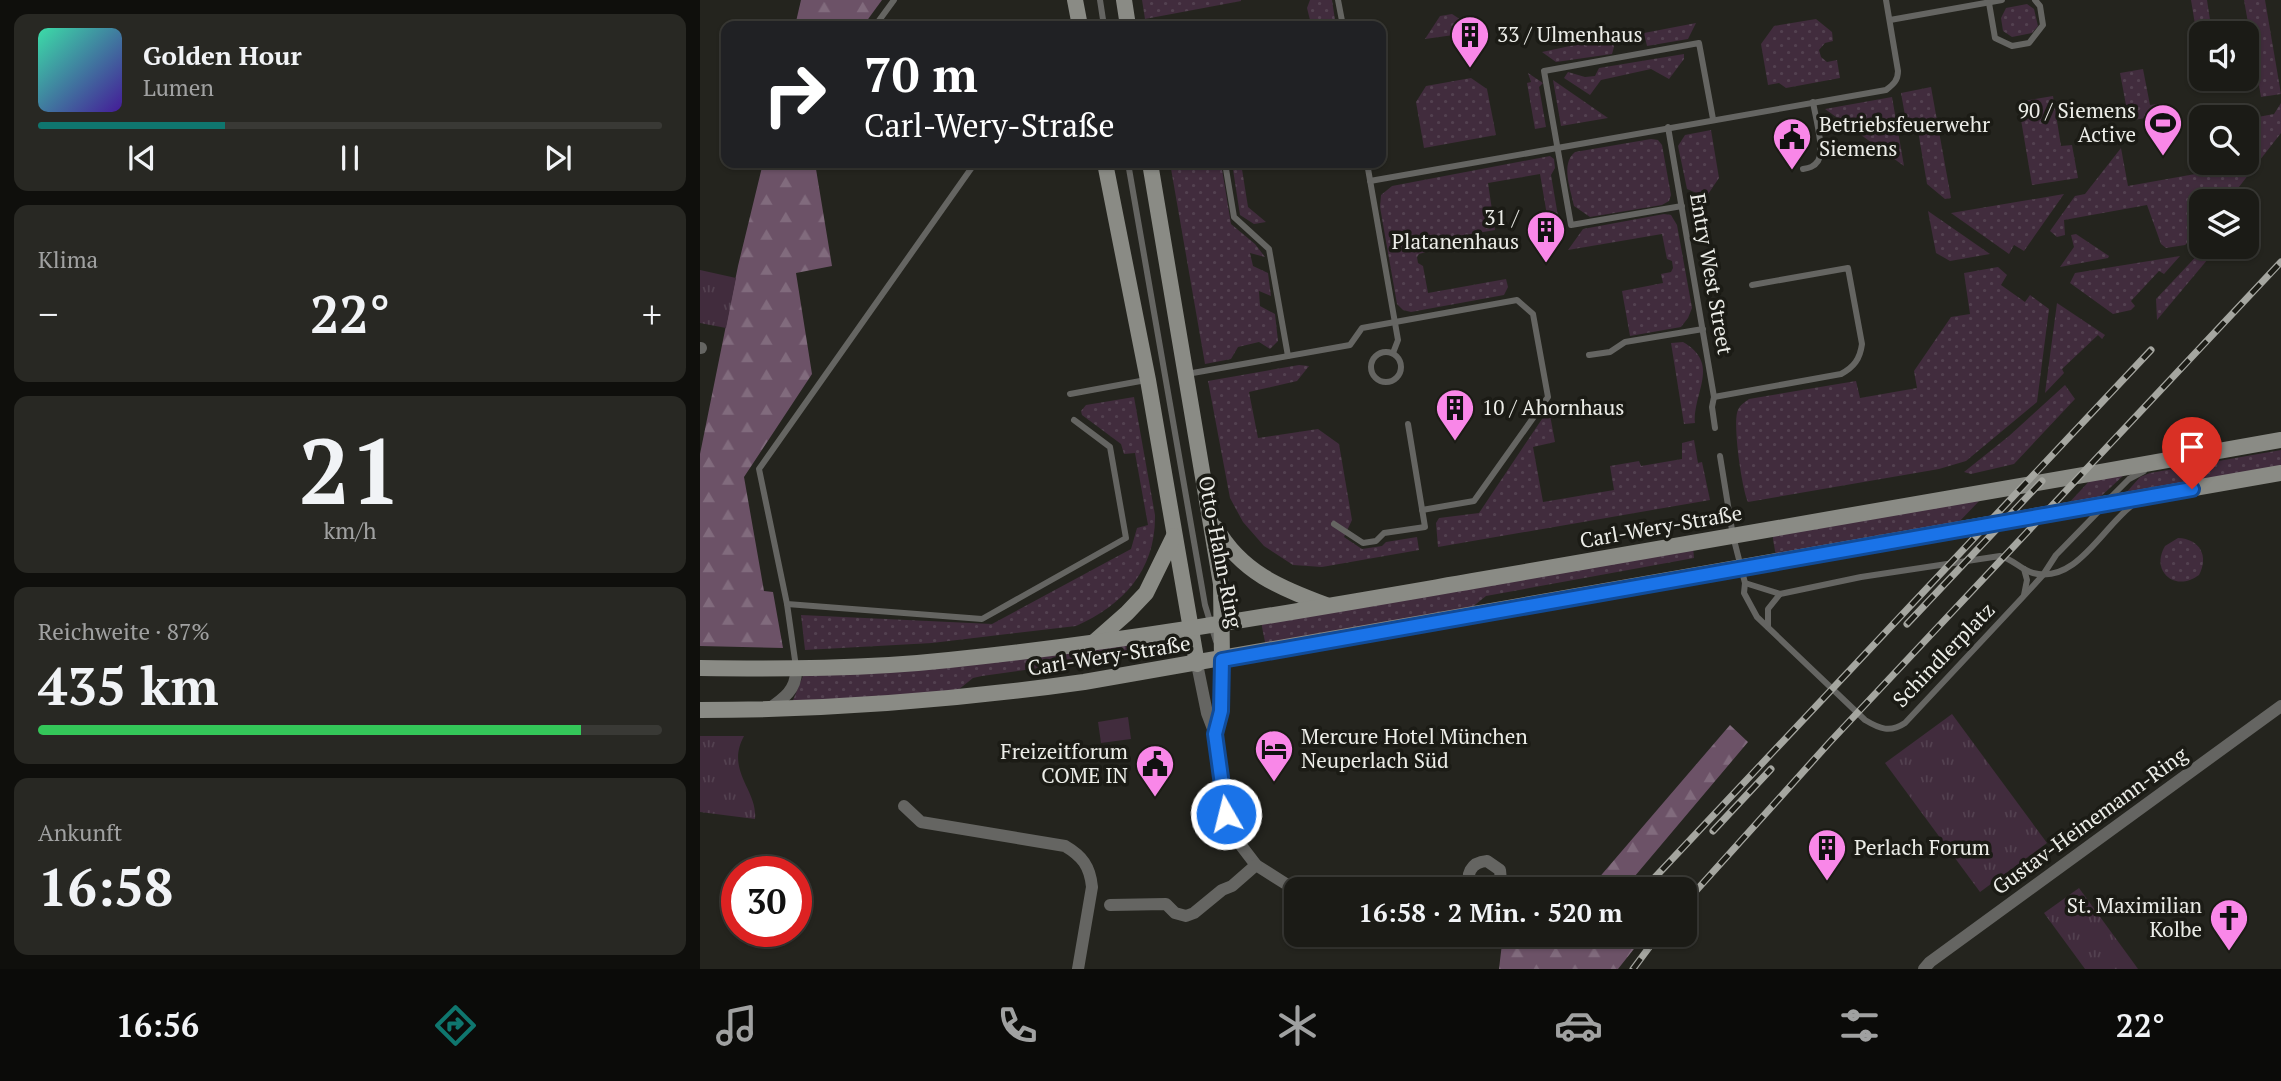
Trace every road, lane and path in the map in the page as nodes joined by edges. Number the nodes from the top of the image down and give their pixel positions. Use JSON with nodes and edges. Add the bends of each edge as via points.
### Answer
{"nodes":[{"id":1,"x":894,"y":0,"type":"edge"},
{"id":2,"x":1075,"y":0,"type":"edge"},
{"id":3,"x":1100,"y":0,"type":"edge"},
{"id":4,"x":1124,"y":0,"type":"edge"},
{"id":5,"x":1338,"y":0,"type":"edge"},
{"id":6,"x":1886,"y":0,"type":"edge"},
{"id":7,"x":2002,"y":0,"type":"edge"},
{"id":8,"x":2035,"y":0,"type":"edge"},
{"id":9,"x":1989,"y":3,"type":"junction"},
{"id":10,"x":1890,"y":20,"type":"junction"},
{"id":11,"x":879,"y":21,"type":"edge"},
{"id":12,"x":1079,"y":21,"type":"edge"},
{"id":13,"x":1103,"y":21,"type":"edge"},
{"id":14,"x":1127,"y":21,"type":"edge"},
{"id":15,"x":1342,"y":21,"type":"edge"},
{"id":16,"x":1813,"y":102,"type":"junction"},
{"id":17,"x":1713,"y":120,"type":"junction"},
{"id":18,"x":1668,"y":127,"type":"junction"},
{"id":19,"x":1558,"y":146,"type":"junction"},
{"id":20,"x":971,"y":168,"type":"edge"},
{"id":21,"x":1106,"y":168,"type":"edge"},
{"id":22,"x":1129,"y":168,"type":"edge"},
{"id":23,"x":1151,"y":168,"type":"edge"},
{"id":24,"x":1226,"y":168,"type":"edge"},
{"id":25,"x":1368,"y":168,"type":"edge"},
{"id":26,"x":1802,"y":169,"type":"dead end"},
{"id":27,"x":1370,"y":181,"type":"junction"},
{"id":28,"x":1682,"y":206,"type":"junction"},
{"id":29,"x":1752,"y":285,"type":"dead end"},
{"id":30,"x":1395,"y":322,"type":"junction"},
{"id":31,"x":1703,"y":329,"type":"junction"},
{"id":32,"x":1394,"y":354,"type":"junction"},
{"id":33,"x":1589,"y":355,"type":"dead end"},
{"id":34,"x":1288,"y":356,"type":"junction"},
{"id":35,"x":1185,"y":375,"type":"junction"},
{"id":36,"x":1148,"y":380,"type":"junction"},
{"id":37,"x":1070,"y":394,"type":"dead end"},
{"id":38,"x":1714,"y":397,"type":"junction"},
{"id":39,"x":1074,"y":420,"type":"dead end"},
{"id":40,"x":1408,"y":424,"type":"dead end"},
{"id":41,"x":1715,"y":428,"type":"dead end"},
{"id":42,"x":2281,"y":440,"type":"edge"},
{"id":43,"x":1720,"y":456,"type":"dead end"},
{"id":44,"x":2164,"y":461,"type":"junction"},
{"id":45,"x":2281,"y":473,"type":"edge"},
{"id":46,"x":2145,"y":497,"type":"junction"},
{"id":47,"x":2104,"y":505,"type":"junction"},
{"id":48,"x":1422,"y":510,"type":"junction"},
{"id":49,"x":1209,"y":517,"type":"junction"},
{"id":50,"x":1334,"y":524,"type":"dead end"},
{"id":51,"x":1174,"y":536,"type":"junction"},
{"id":52,"x":1733,"y":536,"type":"junction"},
{"id":53,"x":2024,"y":569,"type":"junction"},
{"id":54,"x":2043,"y":575,"type":"junction"},
{"id":55,"x":1743,"y":576,"type":"junction"},
{"id":56,"x":1780,"y":594,"type":"junction"},
{"id":57,"x":2021,"y":599,"type":"junction"},
{"id":58,"x":787,"y":604,"type":"junction"},
{"id":59,"x":1328,"y":606,"type":"junction"},
{"id":60,"x":1217,"y":623,"type":"junction"},
{"id":61,"x":1191,"y":627,"type":"junction"},
{"id":62,"x":1769,"y":628,"type":"junction"},
{"id":63,"x":1093,"y":643,"type":"junction"},
{"id":64,"x":1222,"y":660,"type":"junction"},
{"id":65,"x":1198,"y":664,"type":"junction"},
{"id":66,"x":700,"y":668,"type":"edge"},
{"id":67,"x":796,"y":669,"type":"junction"},
{"id":68,"x":2281,"y":706,"type":"edge"},
{"id":69,"x":700,"y":710,"type":"edge"},
{"id":70,"x":767,"y":710,"type":"junction"},
{"id":71,"x":1215,"y":734,"type":"junction"},
{"id":72,"x":904,"y":806,"type":"dead end"},
{"id":73,"x":1256,"y":865,"type":"junction"},
{"id":74,"x":1469,"y":877,"type":"edge"},
{"id":75,"x":1501,"y":877,"type":"edge"},
{"id":76,"x":1284,"y":883,"type":"edge"},
{"id":77,"x":1110,"y":905,"type":"dead end"},
{"id":78,"x":1078,"y":969,"type":"edge"},
{"id":79,"x":1924,"y":969,"type":"edge"}],
"edges":[{"from":1,"to":11,"type":"lane"},
{"from":2,"to":12,"type":"main road"},
{"from":3,"to":13,"type":"lane"},
{"from":4,"to":14,"type":"main road"},
{"from":5,"to":15,"type":"lane"},
{"from":6,"to":10,"type":"lane"},
{"from":7,"to":9,"type":"lane"},
{"from":8,"to":9,"type":"lane","via":[[2043,25],[2029,43],[2012,46],[1995,38]]},
{"from":9,"to":10,"type":"lane"},
{"from":10,"to":16,"type":"lane","via":[[1899,71],[1894,85]]},
{"from":16,"to":17,"type":"lane"},
{"from":16,"to":26,"type":"lane","via":[[1821,150],[1813,167]]},
{"from":17,"to":18,"type":"lane"},
{"from":17,"to":19,"type":"lane","via":[[1699,43],[1544,71]]},
{"from":18,"to":19,"type":"lane"},
{"from":18,"to":28,"type":"lane","name":"Entry West Street"},
{"from":19,"to":27,"type":"lane"},
{"from":19,"to":28,"type":"lane","via":[[1571,225]]},
{"from":20,"to":58,"type":"lane","via":[[759,469]]},
{"from":21,"to":36,"type":"main road","name":"Otto-Hahn-Ring"},
{"from":22,"to":60,"type":"lane","name":"Otto-Hahn-Ring","via":[[1203,592]]},
{"from":23,"to":35,"type":"main road","name":"Otto-Hahn-Ring"},
{"from":24,"to":34,"type":"lane","via":[[1234,216],[1269,249]]},
{"from":25,"to":27,"type":"lane"},
{"from":27,"to":30,"type":"lane"},
{"from":28,"to":31,"type":"lane","name":"Entry West Street"},
{"from":29,"to":38,"type":"lane","via":[[1848,268],[1861,353],[1841,374]]},
{"from":30,"to":32,"type":"lane","via":[[1398,340]]},
{"from":30,"to":34,"type":"lane","via":[[1362,328],[1350,345]]},
{"from":30,"to":48,"type":"lane","via":[[1517,300],[1533,314],[1548,397],[1475,501]]},
{"from":31,"to":33,"type":"lane","via":[[1625,342],[1609,352]]},
{"from":31,"to":38,"type":"lane","name":"Entry West Street"},
{"from":32,"to":32,"type":"lane","via":[[1384,352],[1372,360],[1371,370],[1381,382],[1399,376],[1402,366]]},
{"from":34,"to":35,"type":"lane"},
{"from":35,"to":49,"type":"main road","name":"Otto-Hahn-Ring"},
{"from":36,"to":37,"type":"lane"},
{"from":36,"to":51,"type":"main road","name":"Otto-Hahn-Ring"},
{"from":38,"to":41,"type":"lane","name":"Entry West Street"},
{"from":39,"to":58,"type":"lane","via":[[1111,447],[1126,538],[982,619]]},
{"from":40,"to":48,"type":"lane"},
{"from":42,"to":44,"type":"main road","name":"Carl-Wery-Straße"},
{"from":43,"to":52,"type":"lane","name":"Schindlerplatz"},
{"from":44,"to":47,"type":"lane","name":"Schindlerplatz","via":[[2137,473]]},
{"from":44,"to":52,"type":"main road","name":"Carl-Wery-Straße"},
{"from":45,"to":46,"type":"main road","name":"Carl-Wery-Straße"},
{"from":46,"to":47,"type":"main road","name":"Carl-Wery-Straße"},
{"from":46,"to":54,"type":"lane","name":"Schindlerplatz","via":[[2123,512],[2067,570]]},
{"from":47,"to":54,"type":"lane","name":"Schindlerplatz"},
{"from":47,"to":55,"type":"main road","name":"Carl-Wery-Straße"},
{"from":48,"to":50,"type":"lane","via":[[1425,527],[1384,534],[1376,541],[1363,543]]},
{"from":49,"to":59,"type":"main road","via":[[1224,544],[1248,568],[1283,589]]},
{"from":49,"to":60,"type":"main road","name":"Otto-Hahn-Ring","via":[[1221,584]]},
{"from":51,"to":61,"type":"main road","name":"Otto-Hahn-Ring"},
{"from":51,"to":63,"type":"main road","via":[[1146,593]]},
{"from":52,"to":55,"type":"lane","name":"Schindlerplatz"},
{"from":52,"to":59,"type":"main road","name":"Carl-Wery-Straße"},
{"from":53,"to":54,"type":"lane"},
{"from":53,"to":56,"type":"lane","via":[[2000,556]]},
{"from":53,"to":57,"type":"lane","via":[[2028,580]]},
{"from":54,"to":57,"type":"lane","name":"Schindlerplatz"},
{"from":55,"to":56,"type":"lane"},
{"from":55,"to":62,"type":"lane","name":"Schindlerplatz","via":[[1747,602]]},
{"from":55,"to":64,"type":"main road","name":"Carl-Wery-Straße"},
{"from":56,"to":62,"type":"lane","via":[[1768,609]]},
{"from":57,"to":62,"type":"lane","name":"Schindlerplatz","via":[[1905,723],[1890,730],[1866,720]]},
{"from":58,"to":67,"type":"lane"},
{"from":59,"to":60,"type":"main road","name":"Carl-Wery-Straße"},
{"from":60,"to":61,"type":"main road","name":"Carl-Wery-Straße"},
{"from":60,"to":64,"type":"main road","name":"Otto-Hahn-Ring"},
{"from":61,"to":63,"type":"main road","name":"Carl-Wery-Straße"},
{"from":61,"to":65,"type":"main road","name":"Otto-Hahn-Ring"},
{"from":63,"to":67,"type":"main road","name":"Carl-Wery-Straße","via":[[947,661]]},
{"from":64,"to":65,"type":"main road","name":"Carl-Wery-Straße"},
{"from":64,"to":71,"type":"street","via":[[1221,711]]},
{"from":65,"to":70,"type":"main road","name":"Carl-Wery-Straße","via":[[976,696]]},
{"from":65,"to":71,"type":"street"},
{"from":66,"to":67,"type":"main road","name":"Carl-Wery-Straße"},
{"from":67,"to":70,"type":"street","via":[[789,694]]},
{"from":68,"to":79,"type":"street","name":"Gustav-Heinemann-Ring"},
{"from":69,"to":70,"type":"main road","name":"Carl-Wery-Straße"},
{"from":71,"to":73,"type":"street","via":[[1230,827]]},
{"from":72,"to":78,"type":"street","via":[[922,822],[1065,846],[1078,854],[1091,874],[1092,887]]},
{"from":73,"to":76,"type":"street"},
{"from":73,"to":77,"type":"street","via":[[1191,915],[1175,913],[1166,904]]},
{"from":74,"to":75,"type":"street","via":[[1477,863],[1487,862],[1500,870]]}]}
